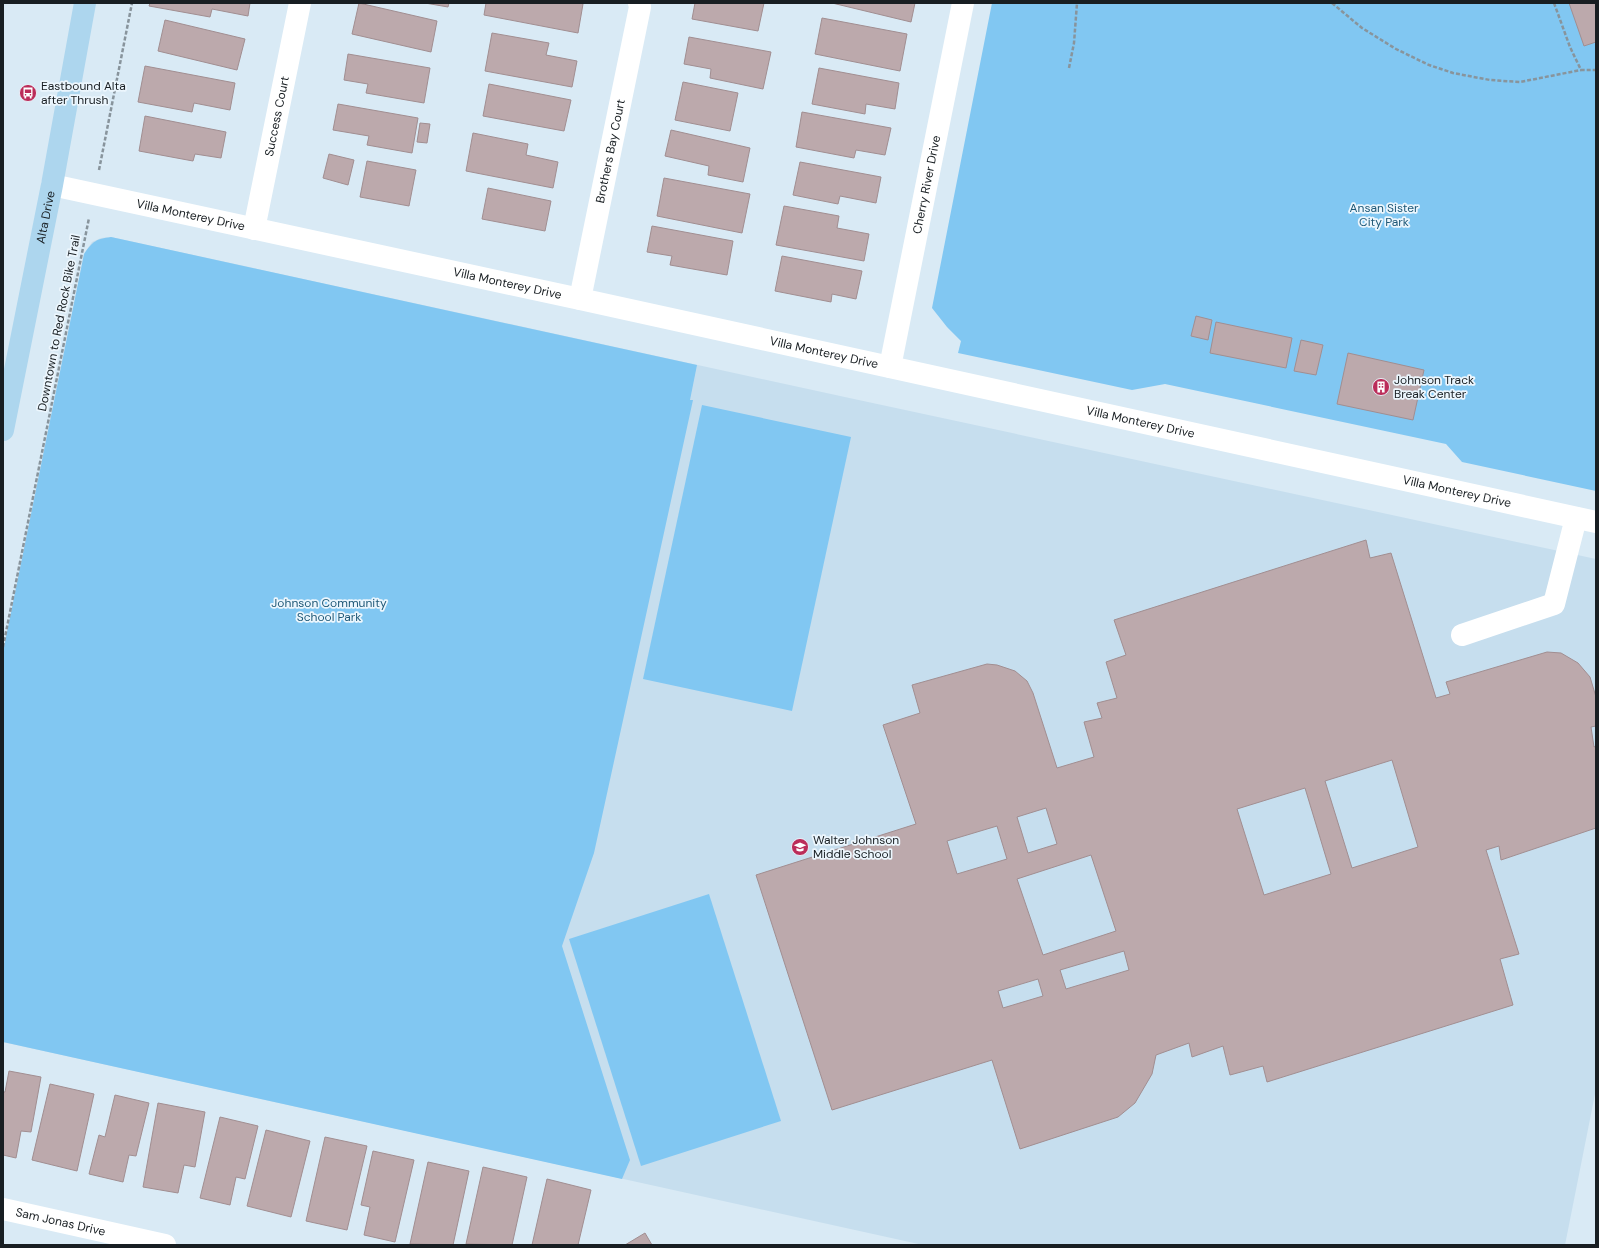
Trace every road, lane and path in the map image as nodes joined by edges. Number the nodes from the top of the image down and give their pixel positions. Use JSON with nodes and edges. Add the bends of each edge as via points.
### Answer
{"nodes":[{"id":1,"x":85,"y":3,"type":"edge"},
{"id":2,"x":132,"y":3,"type":"edge"},
{"id":3,"x":300,"y":3,"type":"edge"},
{"id":4,"x":639,"y":3,"type":"edge"},
{"id":5,"x":963,"y":3,"type":"edge"},
{"id":6,"x":1077,"y":3,"type":"edge"},
{"id":7,"x":1332,"y":3,"type":"edge"},
{"id":8,"x":1554,"y":3,"type":"edge"},
{"id":9,"x":1069,"y":68,"type":"dead end"},
{"id":10,"x":1581,"y":70,"type":"junction"},
{"id":11,"x":1596,"y":70,"type":"edge"},
{"id":12,"x":52,"y":185,"type":"junction"},
{"id":13,"x":94,"y":194,"type":"junction"},
{"id":14,"x":254,"y":230,"type":"junction"},
{"id":15,"x":580,"y":299,"type":"junction"},
{"id":16,"x":890,"y":367,"type":"junction"},
{"id":17,"x":3,"y":430,"type":"edge"},
{"id":18,"x":1586,"y":520,"type":"edge"},
{"id":19,"x":1462,"y":635,"type":"dead end"},
{"id":20,"x":3,"y":647,"type":"edge"},
{"id":21,"x":3,"y":1209,"type":"edge"},
{"id":22,"x":165,"y":1245,"type":"edge"}],
"edges":[{"from":1,"to":12,"type":"main road","name":"Alta Drive"},
{"from":2,"to":13,"type":"path","name":"Downtown to Red Rock Bike Trail"},
{"from":3,"to":14,"type":"street","name":"Success Court"},
{"from":4,"to":15,"type":"street","name":"Brothers Bay Court"},
{"from":5,"to":16,"type":"street","name":"Cherry River Drive"},
{"from":6,"to":9,"type":"path"},
{"from":7,"to":10,"type":"path","via":[[1362,28],[1396,49],[1454,73],[1490,80],[1520,82]]},
{"from":8,"to":10,"type":"path"},
{"from":10,"to":11,"type":"path"},
{"from":12,"to":13,"type":"street","name":"Villa Monterey Drive"},
{"from":12,"to":17,"type":"main road","name":"Alta Drive"},
{"from":13,"to":14,"type":"street","name":"Villa Monterey Drive"},
{"from":13,"to":20,"type":"path","name":"Downtown to Red Rock Bike Trail"},
{"from":14,"to":15,"type":"street","name":"Villa Monterey Drive"},
{"from":15,"to":16,"type":"street","name":"Villa Monterey Drive"},
{"from":16,"to":18,"type":"street","name":"Villa Monterey Drive"},
{"from":18,"to":19,"type":"street","via":[[1554,604]]},
{"from":21,"to":22,"type":"street","name":"Sam Jonas Drive"}]}
